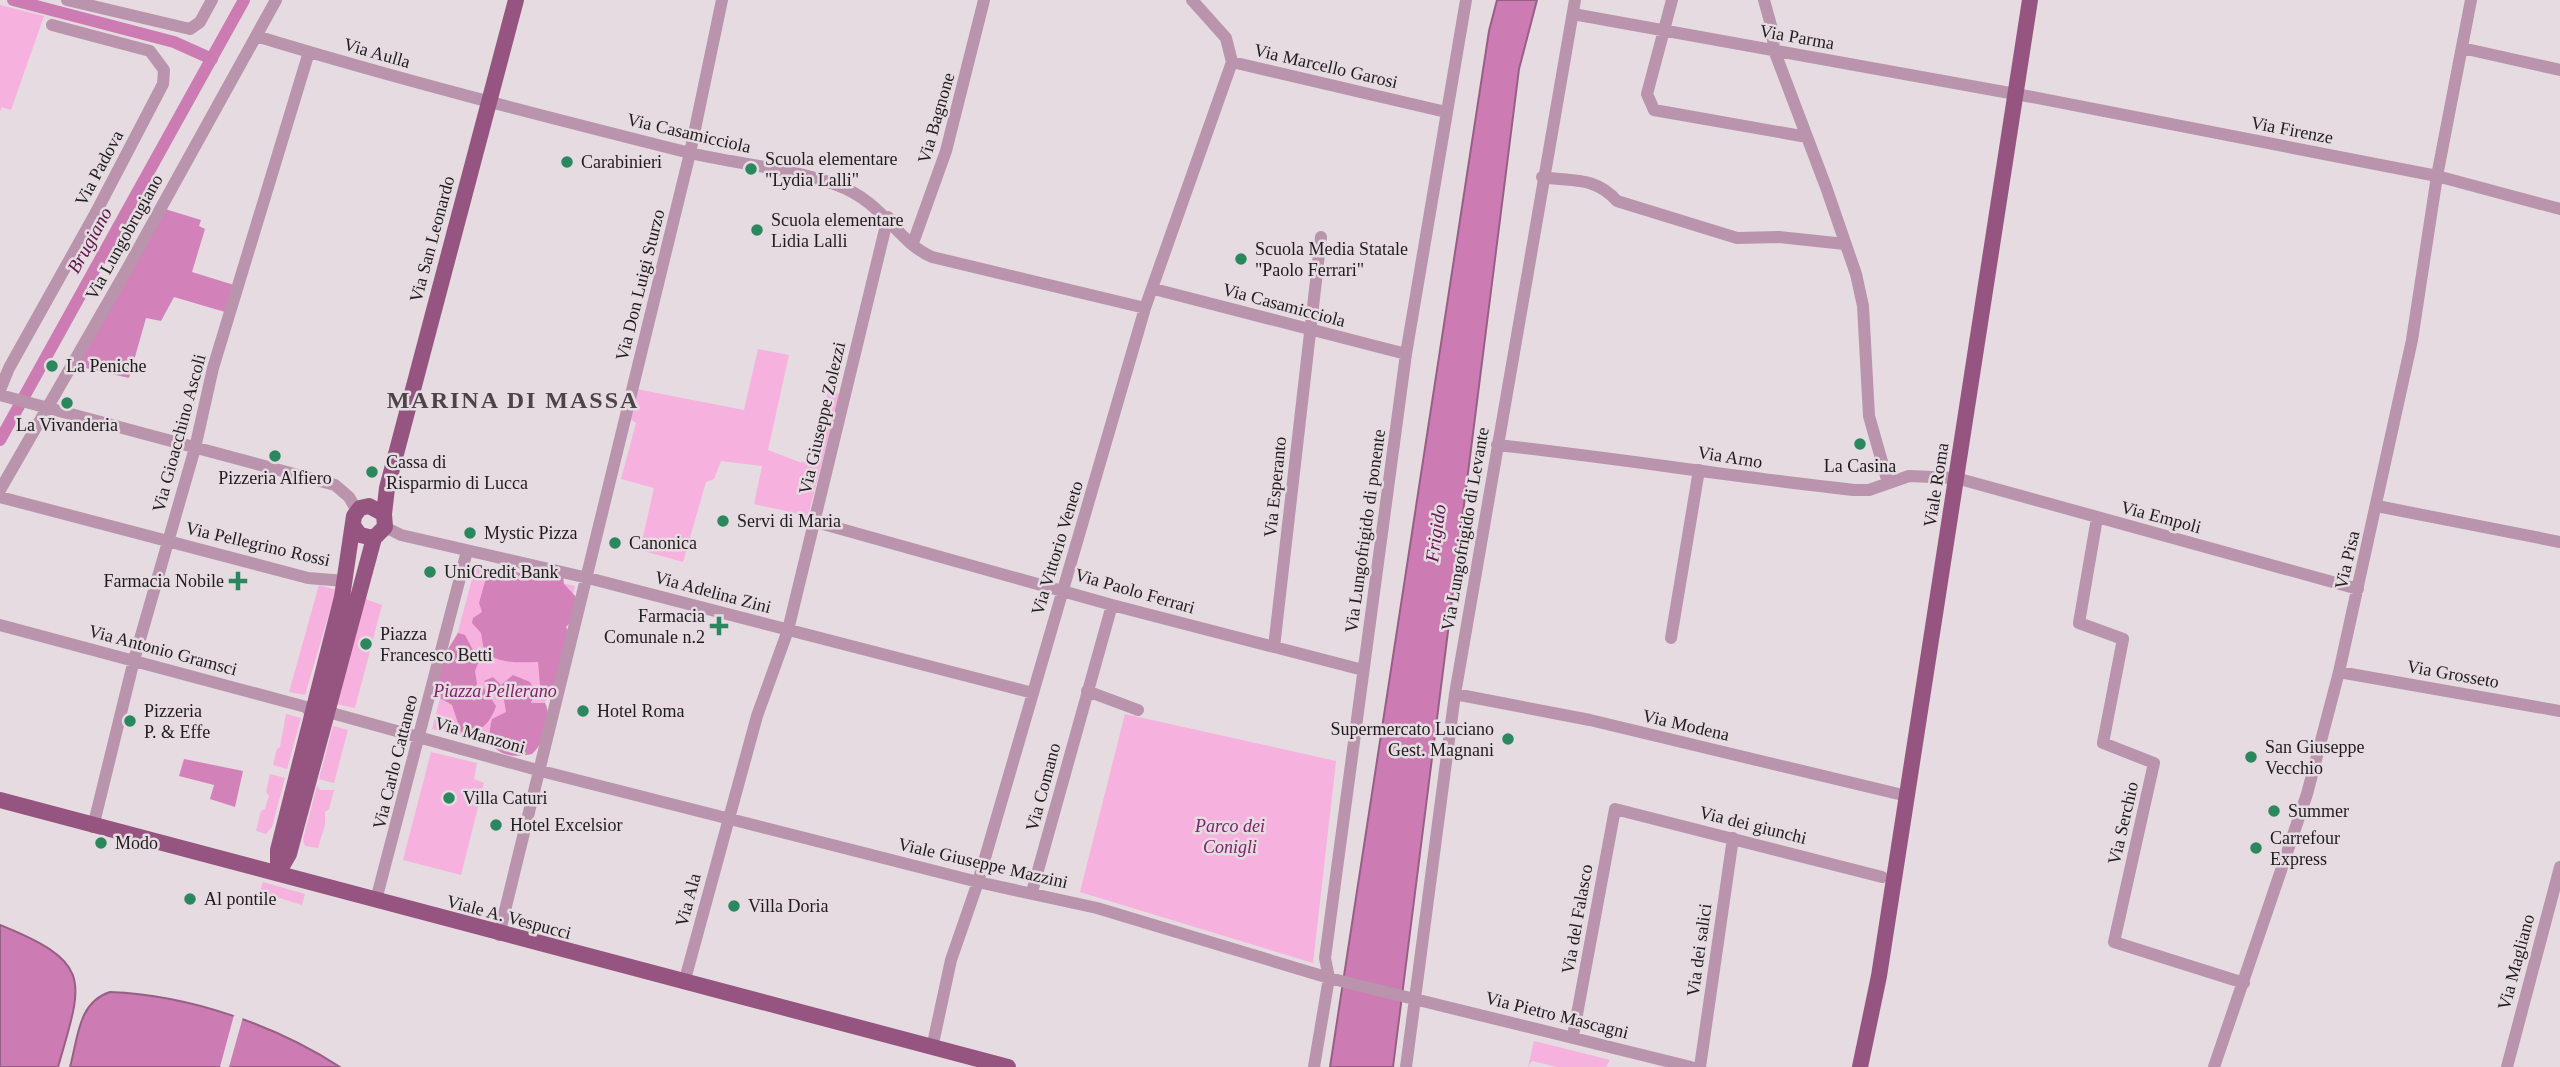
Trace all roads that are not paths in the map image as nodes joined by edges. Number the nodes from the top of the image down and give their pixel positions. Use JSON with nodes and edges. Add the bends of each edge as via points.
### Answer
{"nodes":[{"id":1,"x":67,"y":0,"type":"edge"},
{"id":2,"x":212,"y":0,"type":"edge"},
{"id":3,"x":276,"y":0,"type":"edge"},
{"id":4,"x":516,"y":0,"type":"edge"},
{"id":5,"x":722,"y":0,"type":"edge"},
{"id":6,"x":984,"y":0,"type":"edge"},
{"id":7,"x":1192,"y":0,"type":"edge"},
{"id":8,"x":1466,"y":0,"type":"edge"},
{"id":9,"x":1575,"y":0,"type":"edge"},
{"id":10,"x":1672,"y":0,"type":"edge"},
{"id":11,"x":1764,"y":0,"type":"edge"},
{"id":12,"x":2030,"y":0,"type":"edge"},
{"id":13,"x":2471,"y":0,"type":"edge"},
{"id":14,"x":1573,"y":14,"type":"junction"},
{"id":15,"x":52,"y":25,"type":"dead end"},
{"id":16,"x":1664,"y":32,"type":"junction"},
{"id":17,"x":256,"y":36,"type":"junction"},
{"id":18,"x":2462,"y":48,"type":"junction"},
{"id":19,"x":1774,"y":50,"type":"junction"},
{"id":20,"x":309,"y":52,"type":"junction"},
{"id":21,"x":1232,"y":62,"type":"junction"},
{"id":22,"x":2560,"y":70,"type":"edge"},
{"id":23,"x":2015,"y":94,"type":"junction"},
{"id":24,"x":488,"y":102,"type":"junction"},
{"id":25,"x":1446,"y":112,"type":"junction"},
{"id":26,"x":1807,"y":137,"type":"junction"},
{"id":27,"x":690,"y":153,"type":"junction"},
{"id":28,"x":2437,"y":176,"type":"junction"},
{"id":29,"x":1542,"y":177,"type":"junction"},
{"id":30,"x":2560,"y":209,"type":"edge"},
{"id":31,"x":888,"y":217,"type":"junction"},
{"id":32,"x":1321,"y":237,"type":"dead end"},
{"id":33,"x":913,"y":243,"type":"junction"},
{"id":34,"x":1846,"y":244,"type":"junction"},
{"id":35,"x":1154,"y":289,"type":"junction"},
{"id":36,"x":1145,"y":308,"type":"junction"},
{"id":37,"x":1310,"y":331,"type":"junction"},
{"id":38,"x":1406,"y":354,"type":"junction"},
{"id":39,"x":0,"y":394,"type":"edge"},
{"id":40,"x":43,"y":406,"type":"junction"},
{"id":41,"x":1497,"y":444,"type":"junction"},
{"id":42,"x":195,"y":448,"type":"junction"},
{"id":43,"x":1699,"y":470,"type":"junction"},
{"id":44,"x":1956,"y":478,"type":"junction"},
{"id":45,"x":1888,"y":483,"type":"junction"},
{"id":46,"x":0,"y":490,"type":"edge"},
{"id":47,"x":0,"y":497,"type":"edge"},
{"id":48,"x":2378,"y":506,"type":"junction"},
{"id":49,"x":2097,"y":518,"type":"junction"},
{"id":50,"x":355,"y":519,"type":"junction"},
{"id":51,"x":379,"y":521,"type":"junction"},
{"id":52,"x":816,"y":522,"type":"junction"},
{"id":53,"x":168,"y":541,"type":"junction"},
{"id":54,"x":2560,"y":542,"type":"edge"},
{"id":55,"x":467,"y":551,"type":"junction"},
{"id":56,"x":588,"y":578,"type":"junction"},
{"id":57,"x":345,"y":581,"type":"junction"},
{"id":58,"x":1063,"y":589,"type":"junction"},
{"id":59,"x":2358,"y":589,"type":"junction"},
{"id":60,"x":1112,"y":605,"type":"junction"},
{"id":61,"x":0,"y":625,"type":"edge"},
{"id":62,"x":788,"y":630,"type":"junction"},
{"id":63,"x":1671,"y":638,"type":"dead end"},
{"id":64,"x":1274,"y":647,"type":"junction"},
{"id":65,"x":134,"y":660,"type":"junction"},
{"id":66,"x":1363,"y":670,"type":"junction"},
{"id":67,"x":2339,"y":672,"type":"junction"},
{"id":68,"x":1087,"y":691,"type":"junction"},
{"id":69,"x":1033,"y":693,"type":"junction"},
{"id":70,"x":1455,"y":694,"type":"junction"},
{"id":71,"x":1138,"y":710,"type":"dead end"},
{"id":72,"x":2560,"y":711,"type":"edge"},
{"id":73,"x":320,"y":714,"type":"junction"},
{"id":74,"x":420,"y":736,"type":"junction"},
{"id":75,"x":541,"y":771,"type":"junction"},
{"id":76,"x":1907,"y":796,"type":"junction"},
{"id":77,"x":0,"y":800,"type":"edge"},
{"id":78,"x":1615,"y":809,"type":"joint"},
{"id":79,"x":728,"y":822,"type":"junction"},
{"id":80,"x":93,"y":827,"type":"junction"},
{"id":81,"x":1733,"y":838,"type":"junction"},
{"id":82,"x":2560,"y":867,"type":"edge"},
{"id":83,"x":278,"y":873,"type":"junction"},
{"id":84,"x":1882,"y":877,"type":"dead end"},
{"id":85,"x":978,"y":882,"type":"junction"},
{"id":86,"x":1032,"y":892,"type":"junction"},
{"id":87,"x":376,"y":901,"type":"junction"},
{"id":88,"x":499,"y":934,"type":"junction"},
{"id":89,"x":1880,"y":976,"type":"junction"},
{"id":90,"x":1335,"y":979,"type":"junction"},
{"id":91,"x":684,"y":983,"type":"junction"},
{"id":92,"x":2244,"y":983,"type":"junction"},
{"id":93,"x":1409,"y":996,"type":"junction"},
{"id":94,"x":1573,"y":1036,"type":"junction"},
{"id":95,"x":932,"y":1048,"type":"junction"},
{"id":96,"x":2511,"y":1066,"type":"edge"},
{"id":97,"x":1008,"y":1067,"type":"edge"},
{"id":98,"x":1314,"y":1067,"type":"edge"},
{"id":99,"x":1406,"y":1067,"type":"edge"},
{"id":100,"x":1691,"y":1067,"type":"edge"},
{"id":101,"x":1700,"y":1067,"type":"edge"},
{"id":102,"x":1860,"y":1067,"type":"edge"},
{"id":103,"x":1872,"y":1067,"type":"edge"},
{"id":104,"x":2214,"y":1067,"type":"edge"}],
"edges":[{"from":1,"to":2,"type":"street","via":[[190,29],[200,22]]},
{"from":3,"to":17,"type":"street","name":"Via Lungobrugiano"},
{"from":4,"to":24,"type":"main road","name":"Via San Leonardo"},
{"from":5,"to":27,"type":"street","name":"Via Don Luigi Sturzo"},
{"from":6,"to":33,"type":"street","name":"Via Bagnone","via":[[946,151]]},
{"from":7,"to":21,"type":"street","name":"Via Marcello Garosi","via":[[1226,38]]},
{"from":8,"to":25,"type":"street","name":"Via Lungofrigido di ponente"},
{"from":9,"to":14,"type":"street","name":"Via Lungofrigido di Levante"},
{"from":10,"to":16,"type":"street"},
{"from":11,"to":19,"type":"street"},
{"from":12,"to":23,"type":"main road","name":"Viale Roma"},
{"from":13,"to":18,"type":"street","name":"Via Pisa"},
{"from":14,"to":16,"type":"street","name":"Via Parma"},
{"from":14,"to":29,"type":"street","name":"Via Lungofrigido di Levante"},
{"from":15,"to":39,"type":"street","name":"Via Padova","via":[[150,51],[164,69],[163,84],[9,367]]},
{"from":16,"to":19,"type":"street","name":"Via Parma"},
{"from":16,"to":26,"type":"street","via":[[1647,94],[1654,110]]},
{"from":17,"to":20,"type":"street","name":"Via Aulla"},
{"from":17,"to":40,"type":"street","name":"Via Lungobrugiano","via":[[126,271]]},
{"from":18,"to":22,"type":"street"},
{"from":18,"to":28,"type":"street","name":"Via Pisa"},
{"from":19,"to":23,"type":"street","name":"Via Parma"},
{"from":19,"to":26,"type":"street"},
{"from":20,"to":24,"type":"street","name":"Via Aulla"},
{"from":20,"to":42,"type":"street","name":"Via Gioacchino Ascoli","via":[[213,368]]},
{"from":21,"to":25,"type":"street","name":"Via Marcello Garosi"},
{"from":21,"to":35,"type":"street","name":"Via Vittorio Veneto"},
{"from":23,"to":28,"type":"street","name":"Via Firenze"},
{"from":23,"to":44,"type":"main road","name":"Viale Roma"},
{"from":24,"to":27,"type":"street","name":"Via Casamicciola"},
{"from":24,"to":51,"type":"main road","name":"Via San Leonardo"},
{"from":25,"to":38,"type":"street","name":"Via Lungofrigido di ponente"},
{"from":26,"to":34,"type":"street"},
{"from":27,"to":31,"type":"street","name":"Via Casamicciola","via":[[835,184],[861,195]]},
{"from":27,"to":56,"type":"street","name":"Via Don Luigi Sturzo"},
{"from":28,"to":30,"type":"street","name":"Via Firenze"},
{"from":28,"to":48,"type":"street","name":"Via Pisa","via":[[2412,340]]},
{"from":29,"to":34,"type":"street","via":[[1596,184],[1617,201],[1737,237]]},
{"from":29,"to":41,"type":"street","name":"Via Lungofrigido di Levante"},
{"from":31,"to":33,"type":"street","name":"Via Casamicciola"},
{"from":31,"to":52,"type":"street","name":"Via Giuseppe Zolezzi"},
{"from":32,"to":37,"type":"street","name":"Via Esperanto"},
{"from":33,"to":36,"type":"street","name":"Via Casamicciola","via":[[932,257]]},
{"from":34,"to":45,"type":"street","via":[[1863,306],[1868,416]]},
{"from":35,"to":36,"type":"street","name":"Via Vittorio Veneto"},
{"from":35,"to":37,"type":"street","name":"Via Casamicciola"},
{"from":36,"to":58,"type":"street","name":"Via Vittorio Veneto"},
{"from":37,"to":38,"type":"street","name":"Via Casamicciola"},
{"from":37,"to":64,"type":"street","name":"Via Esperanto"},
{"from":38,"to":66,"type":"street","name":"Via Lungofrigido di ponente"},
{"from":39,"to":40,"type":"street"},
{"from":40,"to":42,"type":"street"},
{"from":40,"to":46,"type":"street","name":"Via Lungobrugiano"},
{"from":41,"to":43,"type":"street","name":"Via Arno"},
{"from":41,"to":70,"type":"street","name":"Via Lungofrigido di Levante"},
{"from":42,"to":50,"type":"street","via":[[335,485],[349,497]]},
{"from":42,"to":53,"type":"street","name":"Via Gioacchino Ascoli"},
{"from":43,"to":45,"type":"street","name":"Via Arno","via":[[1854,490]]},
{"from":43,"to":63,"type":"street"},
{"from":44,"to":45,"type":"street","name":"Via Arno","via":[[1909,476]]},
{"from":44,"to":49,"type":"street","name":"Via Empoli"},
{"from":44,"to":76,"type":"main road","name":"Viale Roma"},
{"from":47,"to":53,"type":"street","name":"Via Pellegrino Rossi"},
{"from":48,"to":54,"type":"street"},
{"from":48,"to":59,"type":"street","name":"Via Pisa"},
{"from":49,"to":59,"type":"street","name":"Via Empoli"},
{"from":49,"to":92,"type":"street","name":"Via Serchio","via":[[2079,623],[2123,639],[2103,743],[2154,763],[2114,942]]},
{"from":50,"to":51,"type":"main road","via":[[365,506]]},
{"from":50,"to":51,"type":"main road","via":[[360,535]]},
{"from":50,"to":57,"type":"main road"},
{"from":51,"to":55,"type":"street","name":"Via Adelina Zini","via":[[401,535]]},
{"from":51,"to":73,"type":"main road"},
{"from":52,"to":58,"type":"street","name":"Via Paolo Ferrari"},
{"from":52,"to":62,"type":"street","name":"Via Giuseppe Zolezzi"},
{"from":53,"to":57,"type":"street","name":"Via Pellegrino Rossi","via":[[308,578]]},
{"from":53,"to":65,"type":"street","name":"Via Gioacchino Ascoli"},
{"from":55,"to":56,"type":"street","name":"Via Adelina Zini"},
{"from":55,"to":74,"type":"street","name":"Via Carlo Cattaneo"},
{"from":56,"to":62,"type":"street","name":"Via Adelina Zini"},
{"from":56,"to":75,"type":"street"},
{"from":57,"to":73,"type":"main road"},
{"from":58,"to":60,"type":"street","name":"Via Paolo Ferrari"},
{"from":58,"to":69,"type":"street","name":"Via Vittorio Veneto"},
{"from":59,"to":67,"type":"street","name":"Via Pisa"},
{"from":60,"to":64,"type":"street","name":"Via Paolo Ferrari"},
{"from":60,"to":68,"type":"street","name":"Via Comano"},
{"from":61,"to":65,"type":"street","name":"Via Antonio Gramsci"},
{"from":62,"to":69,"type":"street","name":"Via Adelina Zini"},
{"from":62,"to":79,"type":"street","name":"Via Giuseppe Zolezzi","via":[[757,716]]},
{"from":64,"to":66,"type":"street","name":"Via Paolo Ferrari"},
{"from":65,"to":73,"type":"street","name":"Via Antonio Gramsci"},
{"from":65,"to":80,"type":"street","name":"Via Gioacchino Ascoli"},
{"from":66,"to":90,"type":"street","name":"Via Lungofrigido di ponente","via":[[1325,958]]},
{"from":67,"to":72,"type":"street","name":"Via Grosseto"},
{"from":67,"to":92,"type":"street","name":"Via Pisa","via":[[2307,794]]},
{"from":68,"to":71,"type":"street"},
{"from":68,"to":86,"type":"street","name":"Via Comano"},
{"from":69,"to":85,"type":"street","name":"Via Vittorio Veneto"},
{"from":70,"to":76,"type":"street","name":"Via Modena","via":[[1590,720]]},
{"from":70,"to":93,"type":"street","name":"Via Lungofrigido di Levante"},
{"from":73,"to":74,"type":"street","name":"Via Manzoni"},
{"from":73,"to":83,"type":"main road","via":[[289,854]]},
{"from":74,"to":75,"type":"street","name":"Via Manzoni"},
{"from":74,"to":87,"type":"street","name":"Via Carlo Cattaneo"},
{"from":75,"to":79,"type":"street","name":"Viale Giuseppe Mazzini"},
{"from":75,"to":88,"type":"street"},
{"from":76,"to":89,"type":"main road","name":"Viale Roma"},
{"from":77,"to":80,"type":"main road","name":"Viale A. Vespucci"},
{"from":78,"to":81,"type":"street","name":"Via dei giunchi"},
{"from":78,"to":94,"type":"street","name":"Via del Falasco"},
{"from":79,"to":85,"type":"street","name":"Viale Giuseppe Mazzini"},
{"from":79,"to":91,"type":"street","name":"Via Ala"},
{"from":80,"to":83,"type":"main road","name":"Viale A. Vespucci"},
{"from":81,"to":84,"type":"street","name":"Via dei giunchi"},
{"from":81,"to":101,"type":"street","name":"Via dei salici"},
{"from":82,"to":96,"type":"street","name":"Via Magliano"},
{"from":83,"to":87,"type":"main road","name":"Viale A. Vespucci"},
{"from":85,"to":86,"type":"street","name":"Viale Giuseppe Mazzini"},
{"from":85,"to":95,"type":"street","name":"Via Vittorio Veneto","via":[[951,960]]},
{"from":86,"to":90,"type":"street","name":"Viale Giuseppe Mazzini"},
{"from":87,"to":88,"type":"main road","name":"Viale A. Vespucci"},
{"from":88,"to":91,"type":"main road","name":"Viale A. Vespucci"},
{"from":89,"to":102,"type":"main road","name":"Viale Roma"},
{"from":89,"to":103,"type":"main road","name":"Viale Roma"},
{"from":90,"to":93,"type":"street","name":"Viale Giuseppe Mazzini"},
{"from":90,"to":98,"type":"street","name":"Via Lungofrigido di ponente"},
{"from":91,"to":95,"type":"main road","name":"Viale A. Vespucci"},
{"from":92,"to":104,"type":"street","name":"Via Pisa"},
{"from":93,"to":94,"type":"street","name":"Via Pietro Mascagni"},
{"from":93,"to":99,"type":"street","name":"Via Lungofrigido di Levante"},
{"from":94,"to":100,"type":"street","name":"Via Pietro Mascagni"},
{"from":95,"to":97,"type":"main road","name":"Viale A. Vespucci"}]}
